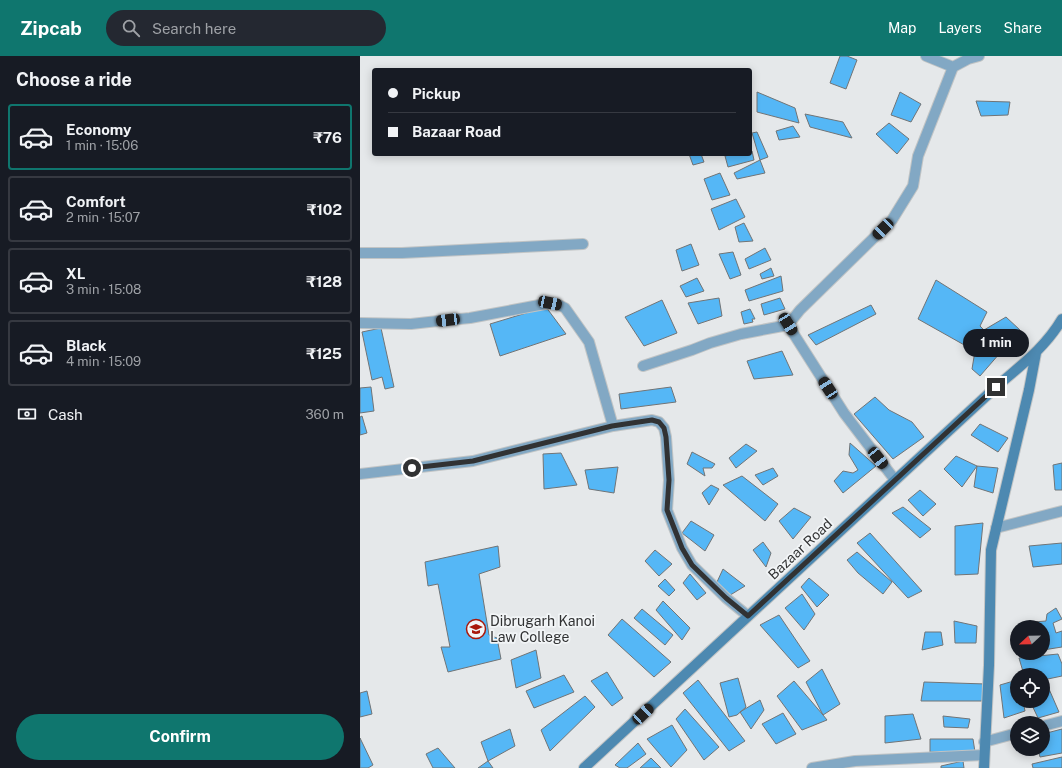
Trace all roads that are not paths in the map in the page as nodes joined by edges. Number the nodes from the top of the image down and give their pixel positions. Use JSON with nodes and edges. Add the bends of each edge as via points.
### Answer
{"nodes":[{"id":1,"x":926,"y":56,"type":"edge"},
{"id":2,"x":978,"y":56,"type":"edge"},
{"id":3,"x":953,"y":67,"type":"junction"},
{"id":4,"x":583,"y":244,"type":"dead end"},
{"id":5,"x":360,"y":253,"type":"edge"},
{"id":6,"x":1062,"y":320,"type":"edge"},
{"id":7,"x":360,"y":323,"type":"edge"},
{"id":8,"x":788,"y":324,"type":"junction"},
{"id":9,"x":1036,"y":353,"type":"junction"},
{"id":10,"x":642,"y":366,"type":"dead end"},
{"id":11,"x":612,"y":426,"type":"junction"},
{"id":12,"x":360,"y":474,"type":"edge"},
{"id":13,"x":895,"y":480,"type":"junction"},
{"id":14,"x":1062,"y":511,"type":"edge"},
{"id":15,"x":996,"y":528,"type":"junction"},
{"id":16,"x":748,"y":616,"type":"junction"},
{"id":17,"x":1062,"y":721,"type":"edge"},
{"id":18,"x":1050,"y":724,"type":"edge"},
{"id":19,"x":1010,"y":735,"type":"edge"},
{"id":20,"x":984,"y":742,"type":"junction"},
{"id":21,"x":984,"y":755,"type":"junction"},
{"id":22,"x":584,"y":768,"type":"edge"},
{"id":23,"x":812,"y":768,"type":"edge"},
{"id":24,"x":984,"y":768,"type":"edge"}],
"edges":[{"from":1,"to":3,"type":"street"},
{"from":2,"to":3,"type":"street","via":[[968,58]]},
{"from":3,"to":8,"type":"street","via":[[918,156],[913,186],[892,220]]},
{"from":4,"to":5,"type":"street"},
{"from":6,"to":9,"type":"street","name":"Bazaar Road"},
{"from":7,"to":11,"type":"street","via":[[418,323],[470,318],[550,303],[559,305],[565,308],[588,342]]},
{"from":8,"to":10,"type":"street","via":[[735,336]]},
{"from":8,"to":13,"type":"street","via":[[844,413]]},
{"from":9,"to":13,"type":"street","name":"Bazaar Road"},
{"from":9,"to":15,"type":"street"},
{"from":11,"to":12,"type":"street","via":[[473,461]]},
{"from":11,"to":16,"type":"street","via":[[652,420],[659,422],[664,428],[669,480],[667,510],[682,548],[692,565]]},
{"from":13,"to":16,"type":"street","name":"Bazaar Road"},
{"from":14,"to":15,"type":"street"},
{"from":15,"to":20,"type":"street","via":[[991,550],[989,665]]},
{"from":16,"to":22,"type":"street","name":"Bazaar Road"},
{"from":17,"to":18,"type":"street"},
{"from":19,"to":20,"type":"street"},
{"from":20,"to":21,"type":"street"},
{"from":21,"to":23,"type":"street","via":[[855,761]]},
{"from":21,"to":24,"type":"street"}]}
